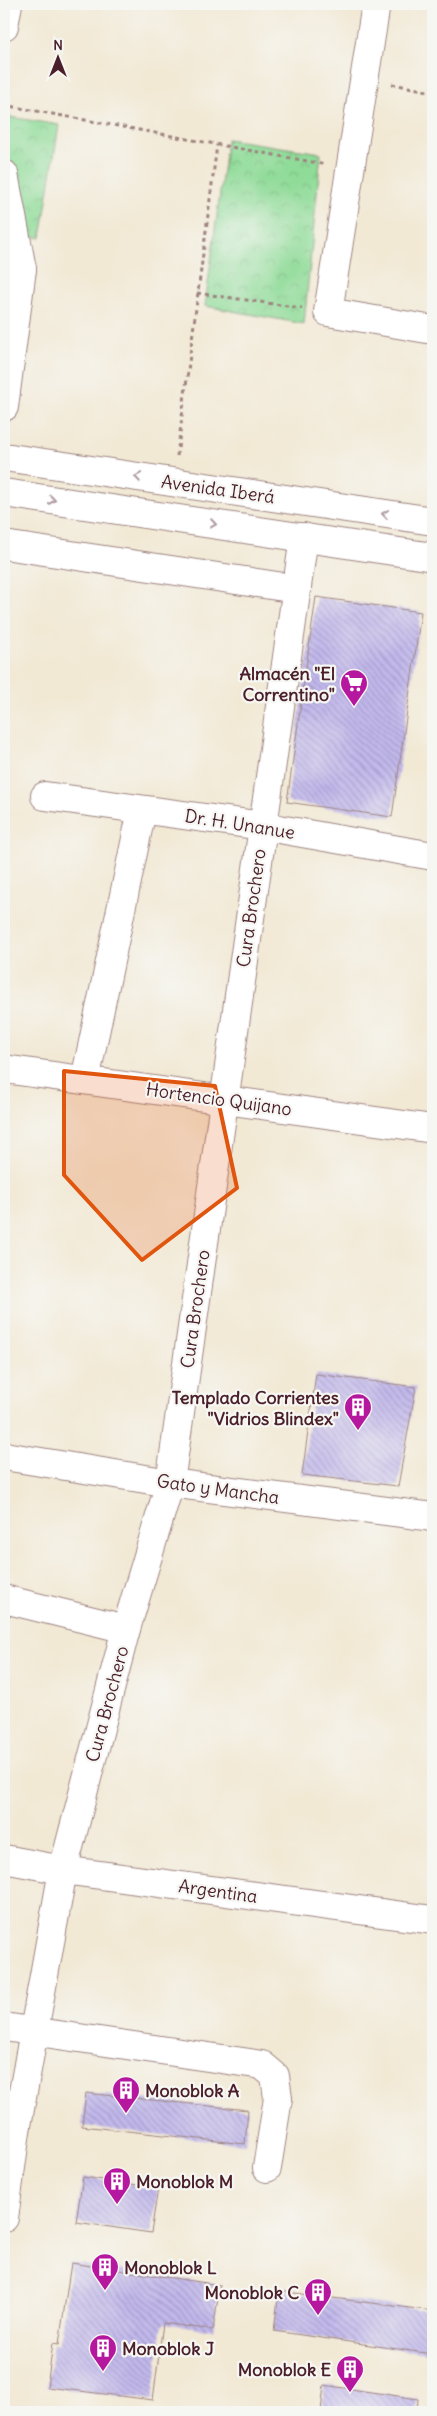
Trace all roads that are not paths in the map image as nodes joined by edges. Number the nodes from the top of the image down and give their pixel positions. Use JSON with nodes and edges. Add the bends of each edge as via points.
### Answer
{"nodes":[{"id":1,"x":8,"y":4,"type":"edge"},
{"id":2,"x":376,"y":4,"type":"edge"},
{"id":3,"x":4,"y":26,"type":"edge"},
{"id":4,"x":4,"y":174,"type":"edge"},
{"id":5,"x":13,"y":268,"type":"edge"},
{"id":6,"x":433,"y":330,"type":"edge"},
{"id":7,"x":4,"y":407,"type":"edge"},
{"id":8,"x":4,"y":457,"type":"edge"},
{"id":9,"x":4,"y":493,"type":"edge"},
{"id":10,"x":433,"y":521,"type":"edge"},
{"id":11,"x":304,"y":537,"type":"junction"},
{"id":12,"x":4,"y":545,"type":"edge"},
{"id":13,"x":433,"y":556,"type":"edge"},
{"id":14,"x":297,"y":589,"type":"junction"},
{"id":15,"x":45,"y":796,"type":"dead end"},
{"id":16,"x":142,"y":810,"type":"junction"},
{"id":17,"x":262,"y":826,"type":"junction"},
{"id":18,"x":433,"y":856,"type":"edge"},
{"id":19,"x":4,"y":1069,"type":"edge"},
{"id":20,"x":84,"y":1080,"type":"junction"},
{"id":21,"x":225,"y":1099,"type":"junction"},
{"id":22,"x":433,"y":1128,"type":"edge"},
{"id":23,"x":4,"y":1456,"type":"edge"},
{"id":24,"x":170,"y":1483,"type":"junction"},
{"id":25,"x":433,"y":1517,"type":"edge"},
{"id":26,"x":4,"y":1599,"type":"edge"},
{"id":27,"x":126,"y":1629,"type":"junction"},
{"id":28,"x":4,"y":1859,"type":"edge"},
{"id":29,"x":63,"y":1870,"type":"junction"},
{"id":30,"x":433,"y":1920,"type":"edge"},
{"id":31,"x":4,"y":2027,"type":"edge"},
{"id":32,"x":33,"y":2031,"type":"junction"},
{"id":33,"x":10,"y":2130,"type":"edge"},
{"id":34,"x":267,"y":2168,"type":"dead end"},
{"id":35,"x":4,"y":2218,"type":"edge"}],
"edges":[{"from":1,"to":3,"type":"street"},
{"from":2,"to":6,"type":"street","via":[[328,312]]},
{"from":4,"to":5,"type":"street"},
{"from":5,"to":7,"type":"street"},
{"from":10,"to":8,"type":"street","name":"Avenida Iberá","one_way":true},
{"from":9,"to":11,"type":"street","name":"Avenida Iberá","one_way":true},
{"from":11,"to":13,"type":"street","name":"Avenida Iberá"},
{"from":11,"to":14,"type":"street","name":"Cura Brochero"},
{"from":12,"to":14,"type":"street"},
{"from":14,"to":17,"type":"street","name":"Cura Brochero"},
{"from":15,"to":16,"type":"street","name":"Dr. H. Unanue"},
{"from":16,"to":17,"type":"street","name":"Dr. H. Unanue"},
{"from":16,"to":20,"type":"street"},
{"from":17,"to":18,"type":"street","name":"Dr. H. Unanue"},
{"from":17,"to":21,"type":"street","name":"Cura Brochero"},
{"from":19,"to":20,"type":"street","name":"Hortencio Quijano"},
{"from":20,"to":21,"type":"street","name":"Hortencio Quijano"},
{"from":21,"to":22,"type":"street","name":"Hortencio Quijano"},
{"from":21,"to":24,"type":"street","name":"Cura Brochero"},
{"from":23,"to":24,"type":"street","name":"Gato y Mancha"},
{"from":24,"to":25,"type":"street","name":"Gato y Mancha"},
{"from":24,"to":27,"type":"street","name":"Cura Brochero"},
{"from":26,"to":27,"type":"street"},
{"from":27,"to":29,"type":"street","name":"Cura Brochero"},
{"from":28,"to":29,"type":"street","name":"Argentina"},
{"from":29,"to":30,"type":"street","name":"Argentina"},
{"from":29,"to":32,"type":"street","name":"Cura Brochero"},
{"from":31,"to":32,"type":"street"},
{"from":32,"to":33,"type":"street","name":"Cura Brochero"},
{"from":32,"to":34,"type":"street","via":[[262,2065],[275,2076],[278,2098]]},
{"from":33,"to":35,"type":"street","name":"Cura Brochero"}]}
